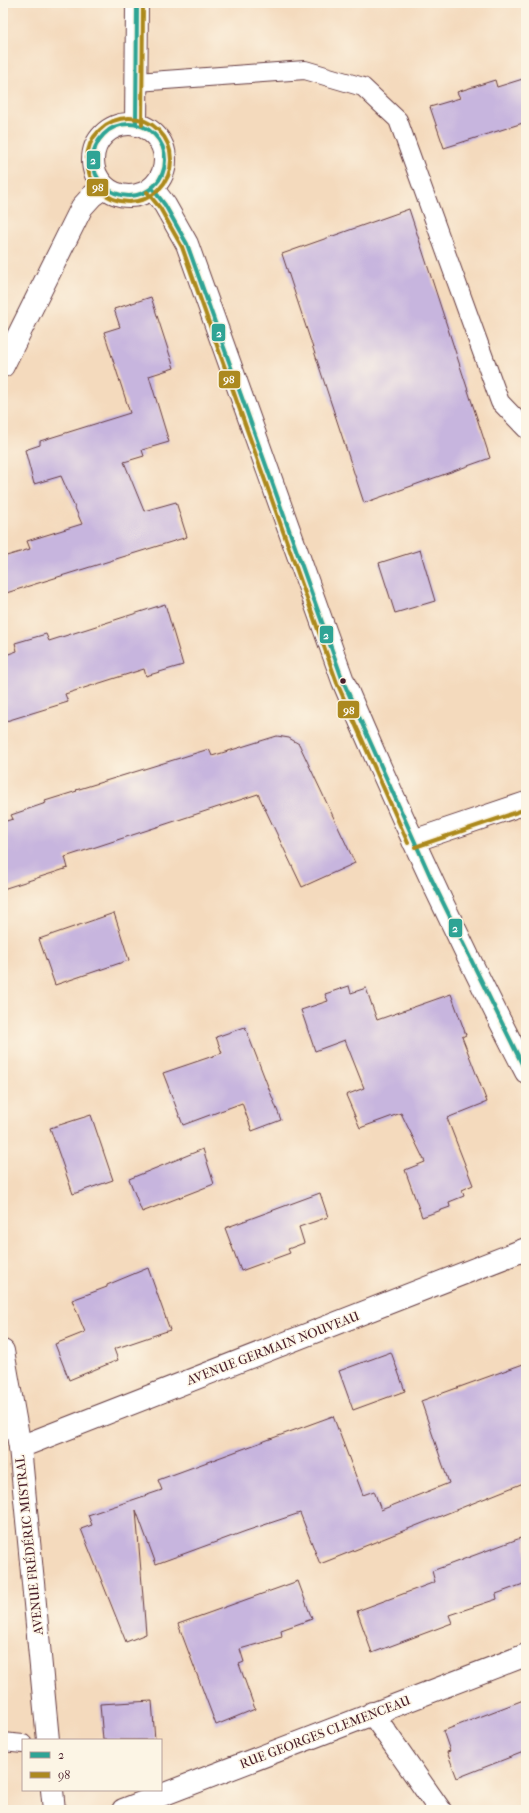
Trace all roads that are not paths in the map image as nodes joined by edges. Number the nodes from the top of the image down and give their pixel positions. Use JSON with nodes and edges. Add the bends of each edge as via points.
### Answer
{"nodes":[{"id":1,"x":137,"y":3,"type":"edge"},
{"id":2,"x":137,"y":82,"type":"junction"},
{"id":3,"x":136,"y":125,"type":"junction"},
{"id":4,"x":105,"y":187,"type":"junction"},
{"id":5,"x":152,"y":188,"type":"junction"},
{"id":6,"x":3,"y":366,"type":"edge"},
{"id":7,"x":526,"y":429,"type":"edge"},
{"id":8,"x":526,"y":803,"type":"edge"},
{"id":9,"x":413,"y":841,"type":"junction"},
{"id":10,"x":526,"y":1072,"type":"edge"},
{"id":11,"x":526,"y":1249,"type":"edge"},
{"id":12,"x":3,"y":1351,"type":"edge"},
{"id":13,"x":20,"y":1447,"type":"junction"},
{"id":14,"x":526,"y":1655,"type":"edge"},
{"id":15,"x":372,"y":1713,"type":"junction"},
{"id":16,"x":48,"y":1739,"type":"edge"},
{"id":17,"x":3,"y":1742,"type":"edge"},
{"id":18,"x":22,"y":1744,"type":"edge"},
{"id":19,"x":52,"y":1791,"type":"edge"},
{"id":20,"x":54,"y":1810,"type":"edge"},
{"id":21,"x":123,"y":1810,"type":"edge"},
{"id":22,"x":440,"y":1810,"type":"edge"}],
"edges":[{"from":1,"to":2,"type":"street"},
{"from":2,"to":3,"type":"street"},
{"from":2,"to":7,"type":"lane","via":[[305,70],[363,87],[398,120],[500,402]]},
{"from":3,"to":4,"type":"street","via":[[110,129],[100,138],[94,150],[93,164],[96,176]]},
{"from":3,"to":5,"type":"street","via":[[151,132],[161,144],[165,159],[162,175]]},
{"from":4,"to":5,"type":"street","via":[[116,194],[128,196],[141,194]]},
{"from":4,"to":6,"type":"street","via":[[82,207]]},
{"from":5,"to":9,"type":"street","via":[[166,205],[187,244],[343,681]]},
{"from":8,"to":9,"type":"street"},
{"from":9,"to":10,"type":"street","via":[[485,993]]},
{"from":11,"to":13,"type":"street","name":"AVENUE GERMAIN NOUVEAU"},
{"from":12,"to":13,"type":"street","name":"AVENUE FRÉDÉRIC MISTRAL"},
{"from":13,"to":16,"type":"street","name":"AVENUE FRÉDÉRIC MISTRAL"},
{"from":14,"to":15,"type":"street","name":"RUE GEORGES CLEMENCEAU"},
{"from":15,"to":21,"type":"street","name":"RUE GEORGES CLEMENCEAU"},
{"from":15,"to":22,"type":"street"},
{"from":17,"to":18,"type":"lane"},
{"from":19,"to":20,"type":"street"}]}
